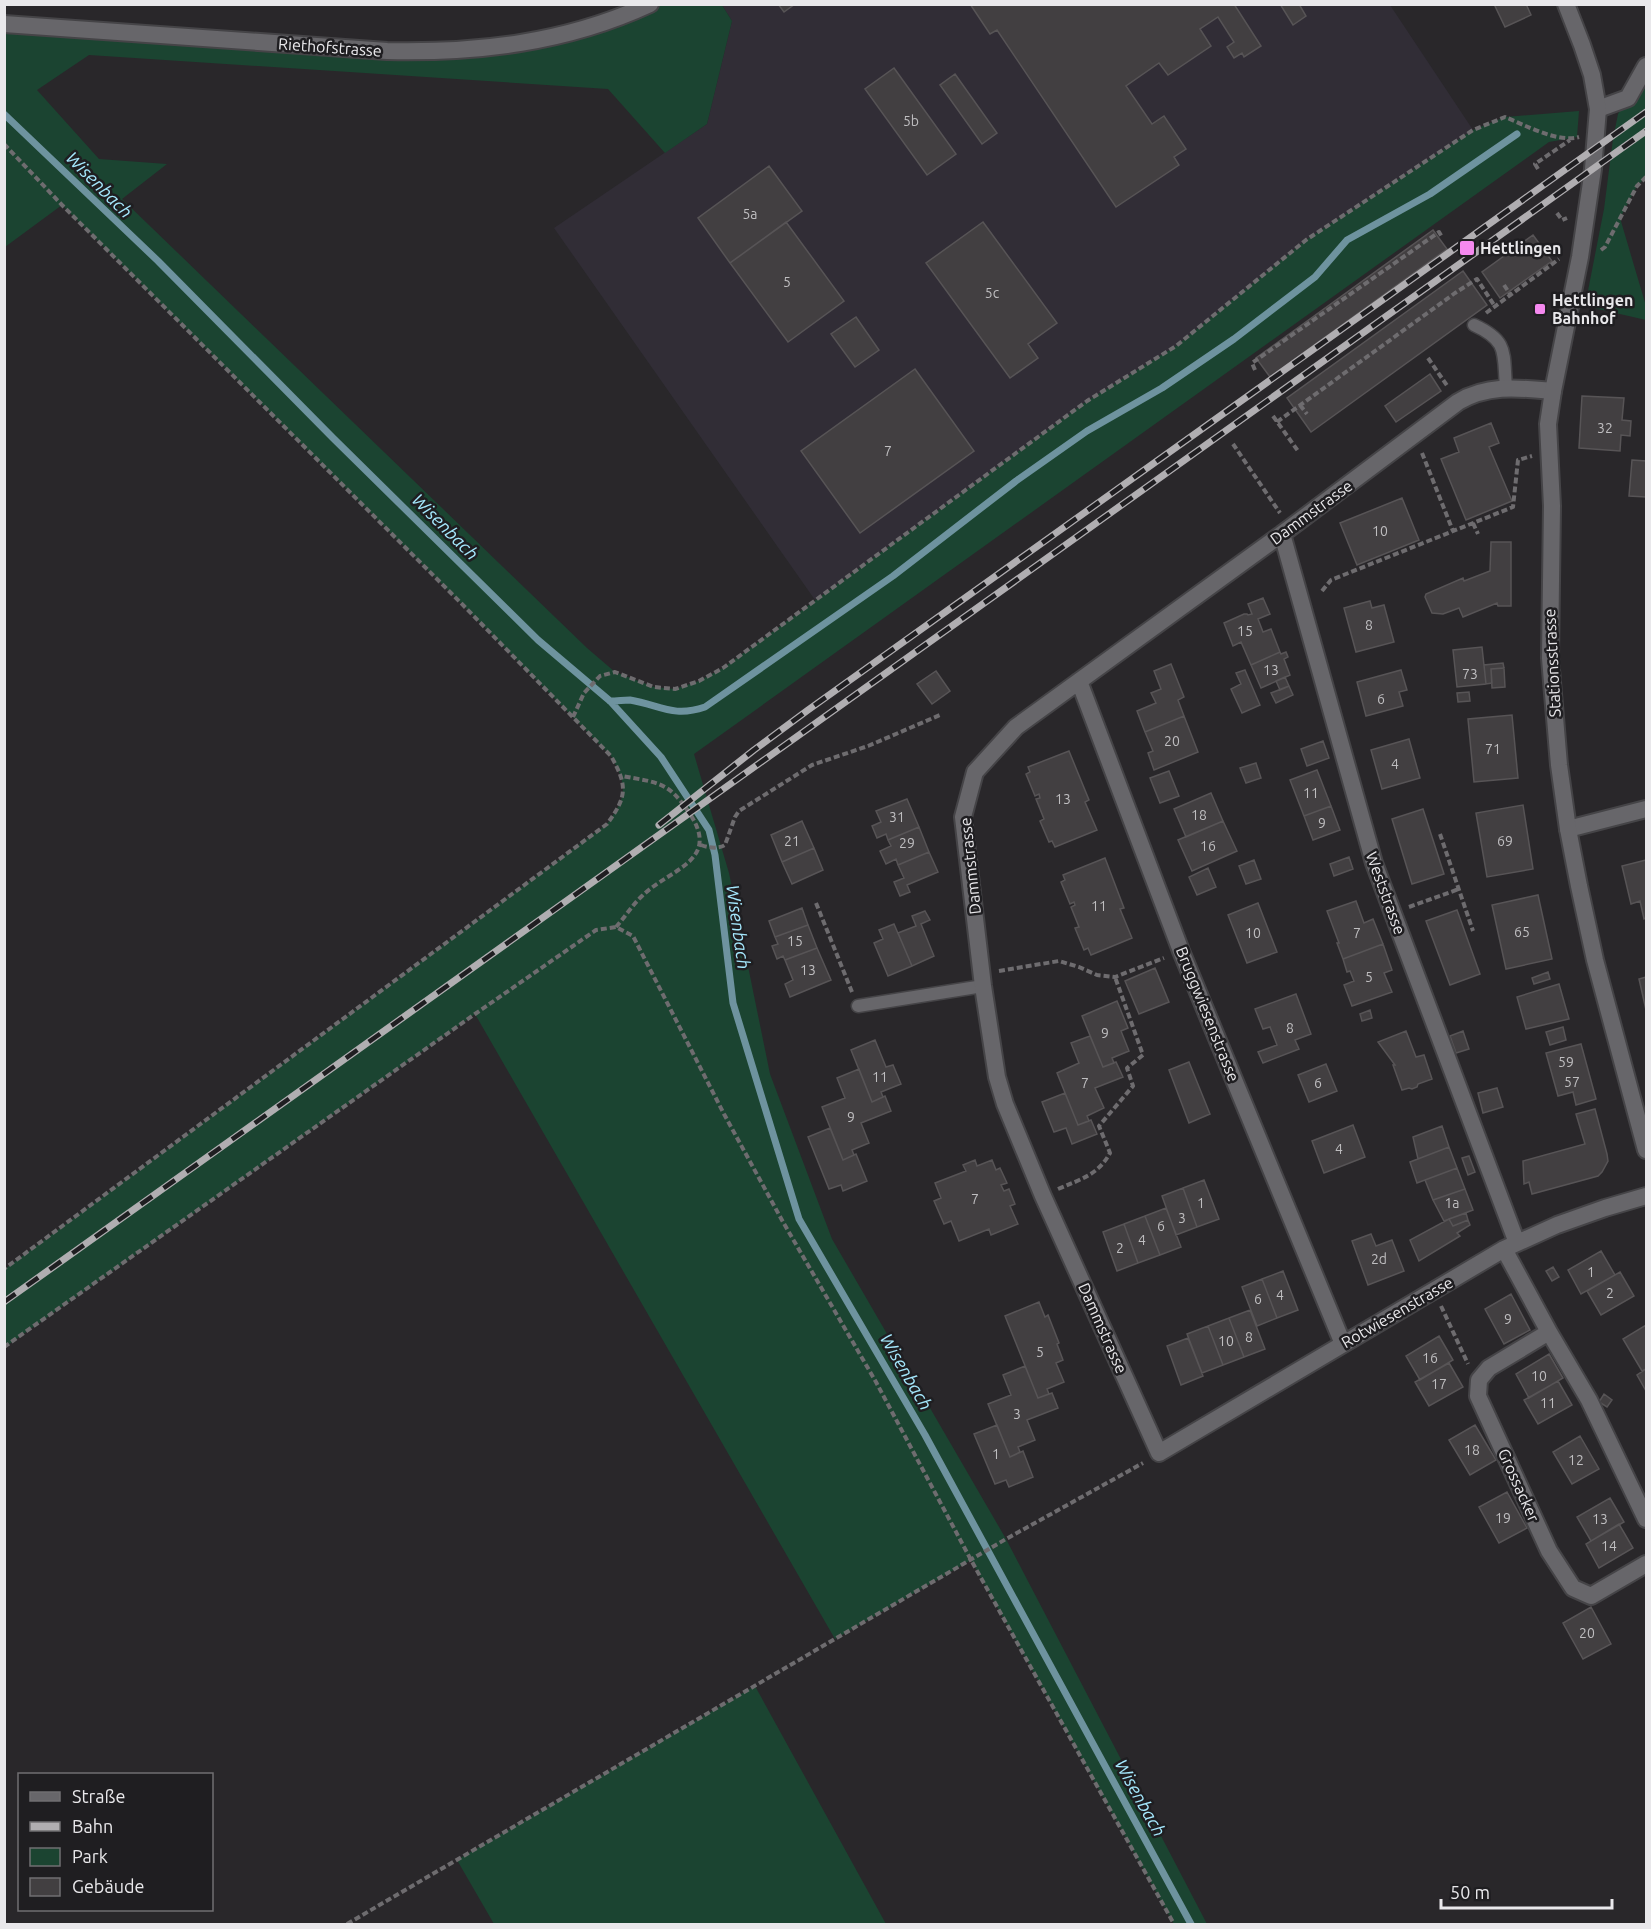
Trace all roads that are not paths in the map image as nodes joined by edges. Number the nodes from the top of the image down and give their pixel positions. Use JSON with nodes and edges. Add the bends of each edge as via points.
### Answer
{"nodes":[{"id":1,"x":650,"y":4,"type":"edge"},
{"id":2,"x":1566,"y":4,"type":"edge"},
{"id":3,"x":4,"y":24,"type":"edge"},
{"id":4,"x":1647,"y":66,"type":"edge"},
{"id":5,"x":1598,"y":109,"type":"junction"},
{"id":6,"x":1473,"y":325,"type":"road end"},
{"id":7,"x":1506,"y":387,"type":"junction"},
{"id":8,"x":1553,"y":391,"type":"junction"},
{"id":9,"x":1282,"y":534,"type":"junction"},
{"id":10,"x":1079,"y":681,"type":"junction"},
{"id":11,"x":1647,"y":809,"type":"edge"},
{"id":12,"x":1568,"y":829,"type":"junction"},
{"id":13,"x":982,"y":980,"type":"junction"},
{"id":14,"x":858,"y":1006,"type":"road end"},
{"id":15,"x":1647,"y":1150,"type":"edge"},
{"id":16,"x":1647,"y":1196,"type":"edge"},
{"id":17,"x":1510,"y":1246,"type":"junction"},
{"id":18,"x":1549,"y":1332,"type":"junction"},
{"id":19,"x":1343,"y":1344,"type":"junction"},
{"id":20,"x":1159,"y":1454,"type":"joint"},
{"id":21,"x":1647,"y":1519,"type":"edge"},
{"id":22,"x":1647,"y":1564,"type":"edge"}],
"edges":[{"from":1,"to":3,"type":"street","name":"Riethofstrasse","via":[[562,36],[491,48],[435,52]]},
{"from":2,"to":5,"type":"street","name":"Stationsstrasse","via":[[1592,75]]},
{"from":4,"to":5,"type":"street","via":[[1628,98]]},
{"from":5,"to":8,"type":"street","name":"Stationsstrasse","via":[[1580,257]]},
{"from":6,"to":7,"type":"lane","via":[[1495,336],[1500,344]]},
{"from":7,"to":8,"type":"street","name":"Dammstrasse"},
{"from":7,"to":9,"type":"street","name":"Dammstrasse","via":[[1468,397]]},
{"from":8,"to":12,"type":"street","name":"Stationsstrasse","via":[[1548,424],[1552,506],[1550,658]]},
{"from":9,"to":10,"type":"street","name":"Dammstrasse"},
{"from":9,"to":17,"type":"street","name":"Weststrasse","via":[[1374,863]]},
{"from":10,"to":13,"type":"street","name":"Dammstrasse","via":[[1016,727],[975,772],[963,817]]},
{"from":10,"to":19,"type":"street","name":"Bruggwiesenstrasse","via":[[1181,951]]},
{"from":11,"to":12,"type":"street"},
{"from":12,"to":15,"type":"street","name":"Stationsstrasse","via":[[1595,960]]},
{"from":13,"to":14,"type":"lane"},
{"from":13,"to":20,"type":"street","name":"Dammstrasse","via":[[1004,1099],[1043,1196]]},
{"from":16,"to":17,"type":"street","name":"Rotwiesenstrasse","via":[[1557,1225]]},
{"from":17,"to":18,"type":"street"},
{"from":17,"to":19,"type":"street","name":"Rotwiesenstrasse"},
{"from":18,"to":21,"type":"street","via":[[1589,1400]]},
{"from":18,"to":22,"type":"street","name":"Grossacker","via":[[1489,1368],[1479,1380],[1478,1396],[1549,1551],[1573,1588],[1591,1596]]},
{"from":19,"to":20,"type":"street","name":"Rotwiesenstrasse"}]}
